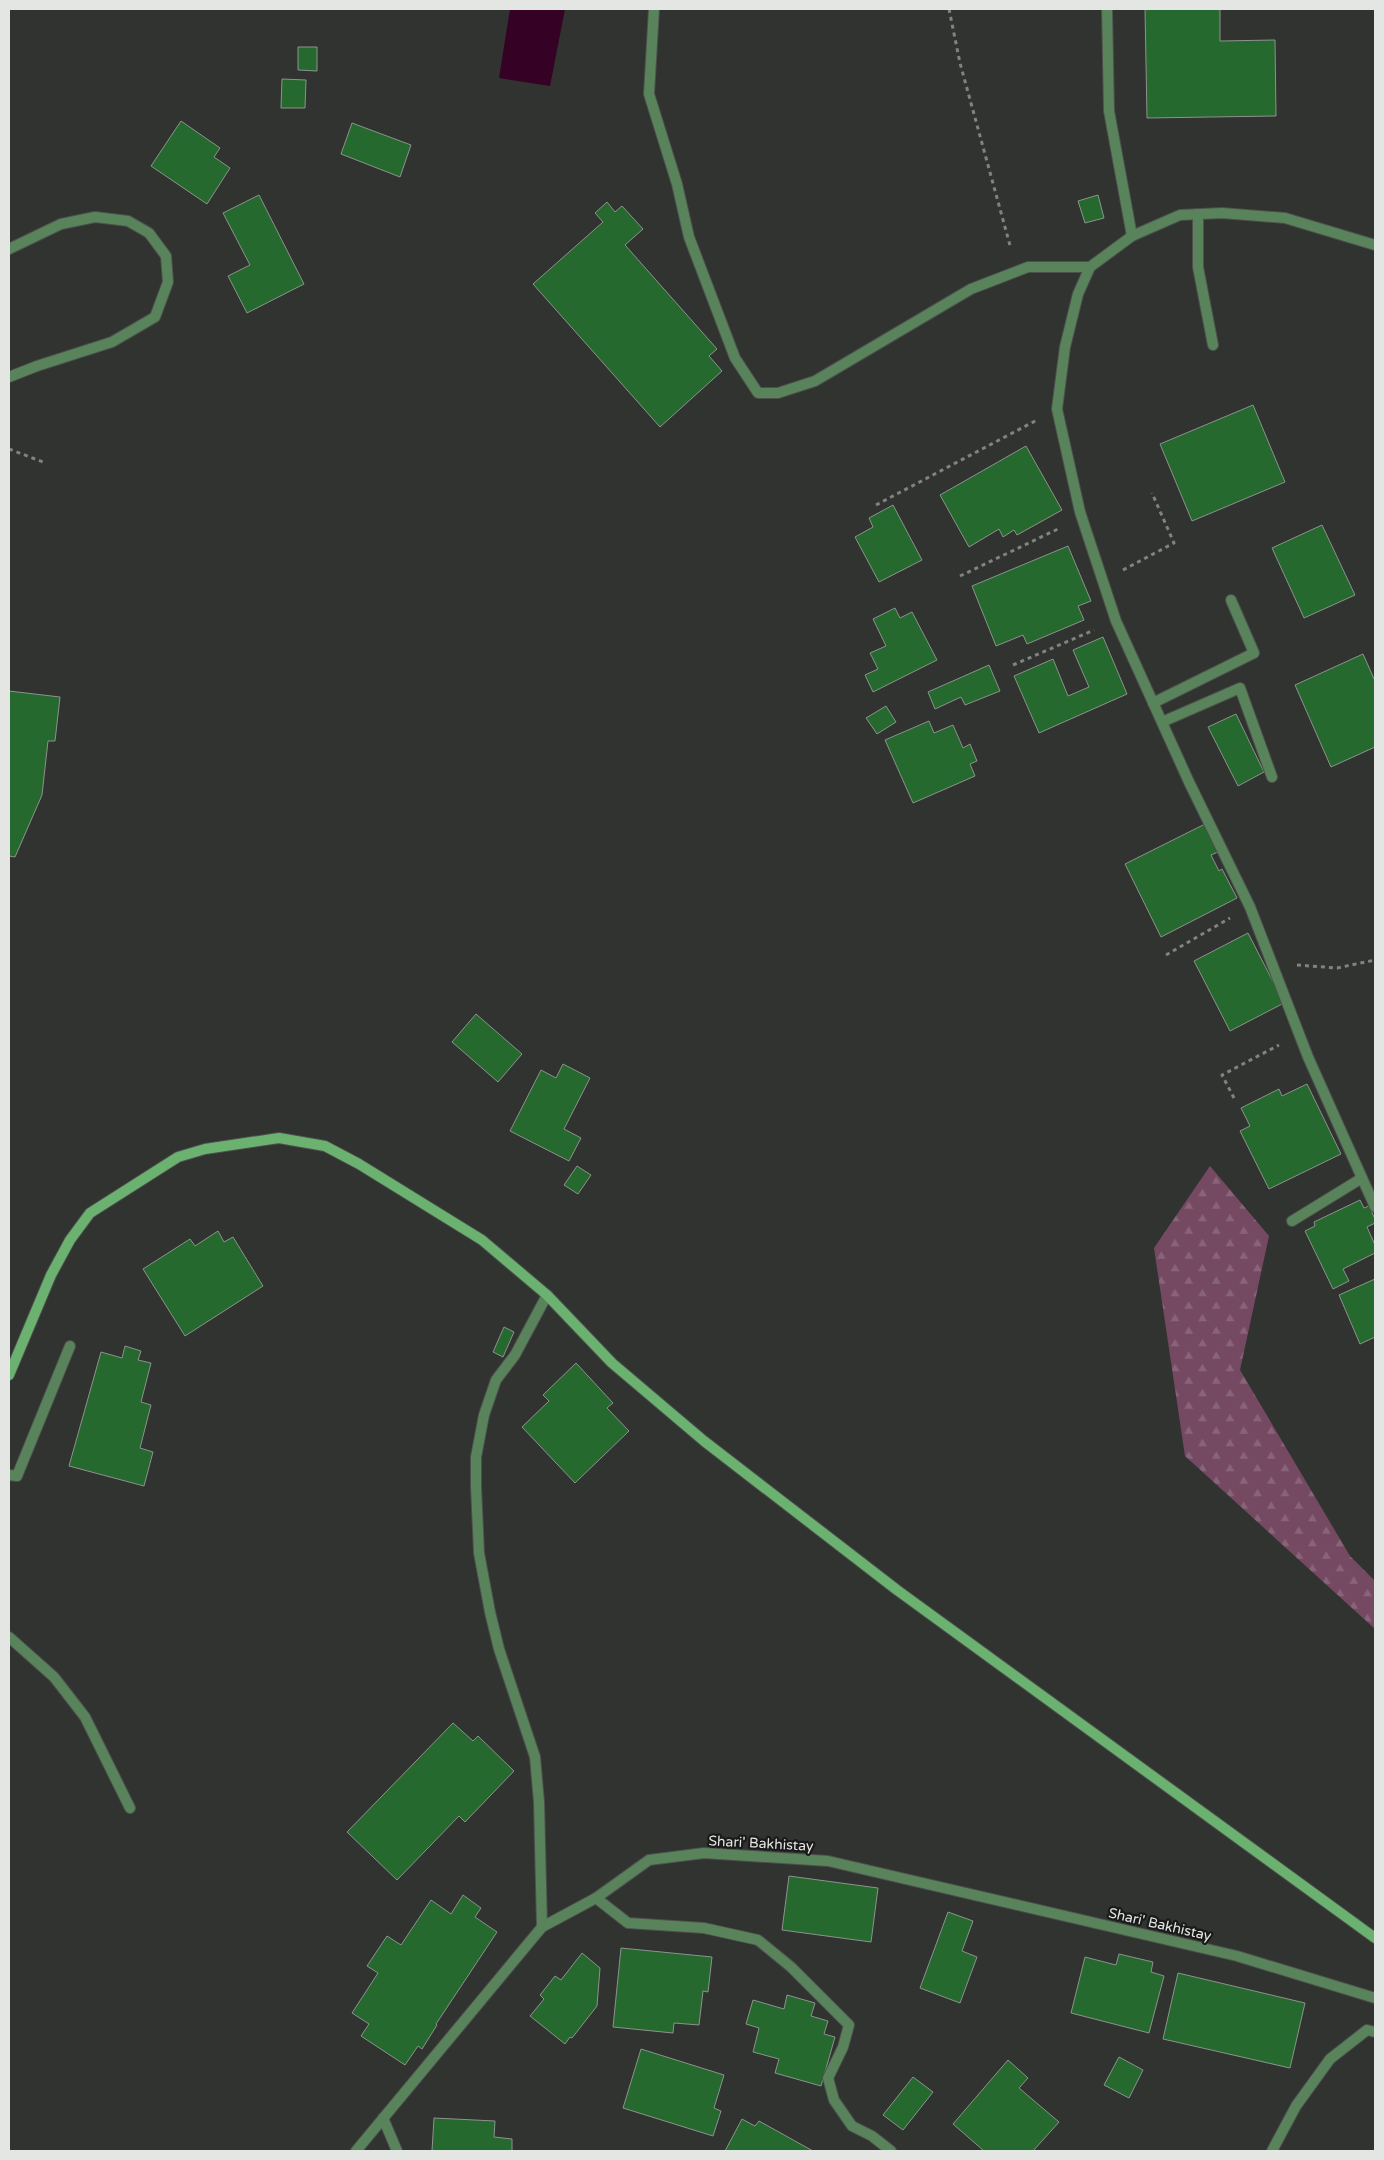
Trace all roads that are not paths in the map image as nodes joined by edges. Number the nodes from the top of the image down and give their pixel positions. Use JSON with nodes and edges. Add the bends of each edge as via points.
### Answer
{"nodes":[{"id":1,"x":654,"y":9,"type":"edge"},
{"id":2,"x":1108,"y":9,"type":"edge"},
{"id":3,"x":1198,"y":214,"type":"junction"},
{"id":4,"x":1132,"y":236,"type":"junction"},
{"id":5,"x":1375,"y":245,"type":"edge"},
{"id":6,"x":9,"y":249,"type":"edge"},
{"id":7,"x":1090,"y":267,"type":"junction"},
{"id":8,"x":1213,"y":345,"type":"dead end"},
{"id":9,"x":9,"y":377,"type":"edge"},
{"id":10,"x":1231,"y":600,"type":"dead end"},
{"id":11,"x":1153,"y":704,"type":"junction"},
{"id":12,"x":1162,"y":722,"type":"junction"},
{"id":13,"x":1272,"y":777,"type":"dead end"},
{"id":14,"x":1362,"y":1178,"type":"junction"},
{"id":15,"x":1375,"y":1207,"type":"edge"},
{"id":16,"x":1292,"y":1221,"type":"dead end"},
{"id":17,"x":547,"y":1295,"type":"junction"},
{"id":18,"x":70,"y":1346,"type":"dead end"},
{"id":19,"x":9,"y":1375,"type":"edge"},
{"id":20,"x":9,"y":1475,"type":"edge"},
{"id":21,"x":9,"y":1637,"type":"edge"},
{"id":22,"x":130,"y":1808,"type":"dead end"},
{"id":23,"x":596,"y":1898,"type":"junction"},
{"id":24,"x":542,"y":1926,"type":"junction"},
{"id":25,"x":1375,"y":1938,"type":"edge"},
{"id":26,"x":1375,"y":1998,"type":"edge"},
{"id":27,"x":1375,"y":2032,"type":"edge"},
{"id":28,"x":383,"y":2118,"type":"junction"},
{"id":29,"x":356,"y":2151,"type":"edge"},
{"id":30,"x":397,"y":2151,"type":"edge"},
{"id":31,"x":891,"y":2151,"type":"edge"},
{"id":32,"x":1272,"y":2151,"type":"edge"}],
"edges":[{"from":1,"to":7,"type":"street","via":[[649,94],[677,184],[689,237],[735,358],[758,393],[778,393],[815,381],[971,289],[1028,267]]},
{"from":2,"to":4,"type":"street","via":[[1109,111]]},
{"from":3,"to":4,"type":"street","via":[[1180,215]]},
{"from":3,"to":5,"type":"street","via":[[1285,218]]},
{"from":3,"to":8,"type":"street","via":[[1198,267]]},
{"from":4,"to":7,"type":"street"},
{"from":6,"to":9,"type":"street","via":[[61,224],[95,217],[128,221],[149,233],[166,256],[168,282],[155,317],[112,342]]},
{"from":7,"to":11,"type":"street","via":[[1078,294],[1065,347],[1057,409],[1080,512],[1102,580],[1116,621]]},
{"from":10,"to":11,"type":"street","via":[[1254,653]]},
{"from":11,"to":12,"type":"street"},
{"from":12,"to":13,"type":"street","via":[[1240,688]]},
{"from":12,"to":14,"type":"street","via":[[1250,907],[1299,1034]]},
{"from":14,"to":15,"type":"street"},
{"from":14,"to":16,"type":"street"},
{"from":17,"to":19,"type":"main road","via":[[482,1240],[325,1146],[279,1138],[205,1149],[178,1157],[90,1213],[70,1240],[51,1275]]},
{"from":17,"to":24,"type":"street","via":[[514,1355],[496,1380],[476,1457],[479,1553],[492,1621],[535,1757]]},
{"from":17,"to":25,"type":"main road","via":[[612,1363],[704,1441],[897,1590]]},
{"from":18,"to":20,"type":"street","via":[[17,1476]]},
{"from":21,"to":22,"type":"street","via":[[54,1676],[85,1717]]},
{"from":23,"to":24,"type":"street","name":"Shari' Bakhistay"},
{"from":23,"to":26,"type":"street","name":"Shari' Bakhistay","via":[[649,1860],[704,1853],[828,1860],[1237,1956]]},
{"from":23,"to":31,"type":"street","via":[[628,1923],[704,1928],[758,1940],[792,1967],[849,2025],[843,2047],[828,2078],[834,2100],[852,2126]]},
{"from":24,"to":28,"type":"street"},
{"from":27,"to":32,"type":"street","via":[[1367,2030],[1330,2059],[1296,2106]]},
{"from":28,"to":29,"type":"street"},
{"from":28,"to":30,"type":"street"}]}
